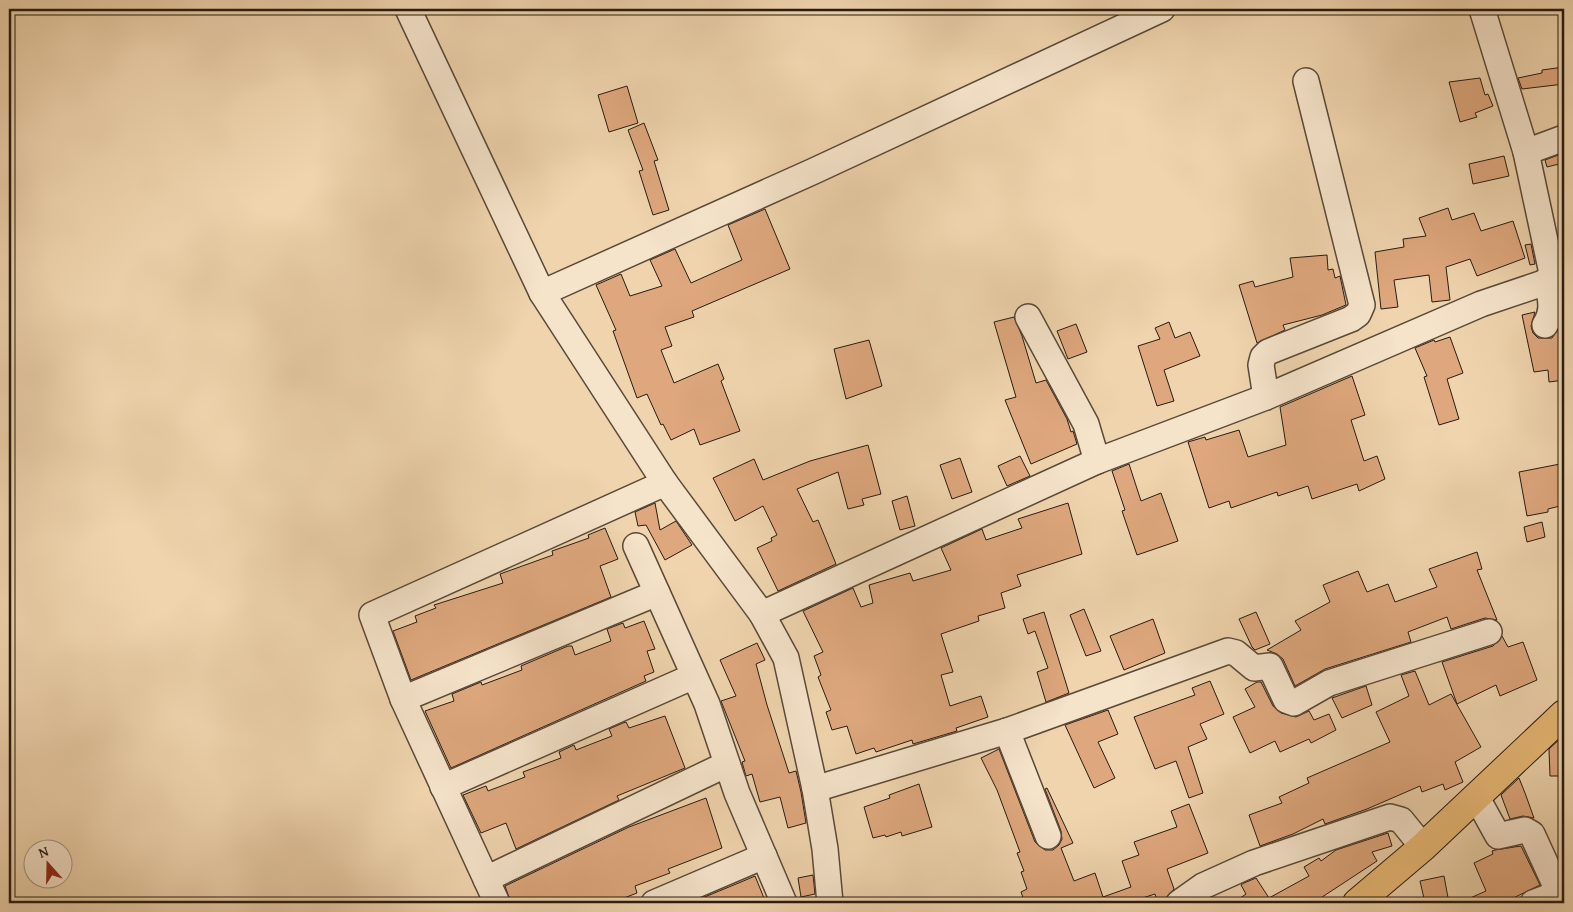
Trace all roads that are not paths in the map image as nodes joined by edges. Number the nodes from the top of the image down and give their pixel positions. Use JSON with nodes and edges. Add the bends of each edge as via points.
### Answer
{"nodes":[{"id":1,"x":408,"y":9,"type":"edge"},
{"id":2,"x":1162,"y":9,"type":"edge"},
{"id":3,"x":1482,"y":9,"type":"edge"},
{"id":4,"x":1306,"y":81,"type":"dead end"},
{"id":5,"x":1564,"y":138,"type":"edge"},
{"id":6,"x":1526,"y":152,"type":"junction"},
{"id":7,"x":1555,"y":278,"type":"edge"},
{"id":8,"x":542,"y":294,"type":"junction"},
{"id":9,"x":1028,"y":317,"type":"dead end"},
{"id":10,"x":1545,"y":326,"type":"dead end"},
{"id":11,"x":1266,"y":397,"type":"junction"},
{"id":12,"x":1097,"y":461,"type":"junction"},
{"id":13,"x":665,"y":483,"type":"junction"},
{"id":14,"x":636,"y":546,"type":"dead end"},
{"id":15,"x":657,"y":593,"type":"junction"},
{"id":16,"x":762,"y":614,"type":"junction"},
{"id":17,"x":1489,"y":632,"type":"dead end"},
{"id":18,"x":694,"y":676,"type":"junction"},
{"id":19,"x":403,"y":699,"type":"junction"},
{"id":20,"x":1564,"y":714,"type":"edge"},
{"id":21,"x":1007,"y":731,"type":"junction"},
{"id":22,"x":727,"y":764,"type":"junction"},
{"id":23,"x":444,"y":787,"type":"junction"},
{"id":24,"x":815,"y":789,"type":"junction"},
{"id":25,"x":1477,"y":798,"type":"junction"},
{"id":26,"x":1048,"y":836,"type":"dead end"},
{"id":27,"x":1423,"y":847,"type":"junction"},
{"id":28,"x":764,"y":856,"type":"junction"},
{"id":29,"x":486,"y":879,"type":"junction"},
{"id":30,"x":1562,"y":893,"type":"edge"},
{"id":31,"x":497,"y":903,"type":"edge"},
{"id":32,"x":654,"y":903,"type":"edge"},
{"id":33,"x":784,"y":903,"type":"edge"},
{"id":34,"x":830,"y":903,"type":"edge"},
{"id":35,"x":1179,"y":903,"type":"edge"},
{"id":36,"x":1357,"y":903,"type":"edge"},
{"id":37,"x":1533,"y":903,"type":"edge"}],
"edges":[{"from":1,"to":8,"type":"street"},
{"from":2,"to":8,"type":"street"},
{"from":3,"to":6,"type":"street"},
{"from":4,"to":11,"type":"street","via":[[1362,306],[1351,319],[1268,352],[1261,364]]},
{"from":5,"to":6,"type":"street"},
{"from":6,"to":7,"type":"street"},
{"from":7,"to":10,"type":"street","via":[[1550,317]]},
{"from":7,"to":11,"type":"street","via":[[1481,304]]},
{"from":8,"to":13,"type":"street"},
{"from":9,"to":12,"type":"street","via":[[1086,424]]},
{"from":11,"to":12,"type":"street"},
{"from":12,"to":16,"type":"street"},
{"from":13,"to":16,"type":"street"},
{"from":13,"to":19,"type":"street","via":[[372,615]]},
{"from":14,"to":15,"type":"street"},
{"from":15,"to":18,"type":"street"},
{"from":15,"to":19,"type":"street"},
{"from":16,"to":24,"type":"street","via":[[786,658]]},
{"from":17,"to":21,"type":"street","via":[[1329,683],[1294,702],[1286,700],[1270,666],[1254,668],[1236,653],[1228,651]]},
{"from":18,"to":22,"type":"street"},
{"from":18,"to":23,"type":"street"},
{"from":19,"to":23,"type":"street"},
{"from":20,"to":25,"type":"main road"},
{"from":21,"to":24,"type":"street"},
{"from":21,"to":26,"type":"street"},
{"from":22,"to":28,"type":"street"},
{"from":22,"to":29,"type":"street"},
{"from":23,"to":29,"type":"street"},
{"from":24,"to":34,"type":"street"},
{"from":25,"to":27,"type":"main road"},
{"from":25,"to":30,"type":"street","via":[[1498,836],[1525,830],[1532,834]]},
{"from":27,"to":35,"type":"street","via":[[1400,820],[1390,817],[1254,863],[1203,886]]},
{"from":27,"to":36,"type":"main road"},
{"from":28,"to":32,"type":"street"},
{"from":28,"to":33,"type":"street"},
{"from":29,"to":31,"type":"street"},
{"from":30,"to":37,"type":"street"}]}
